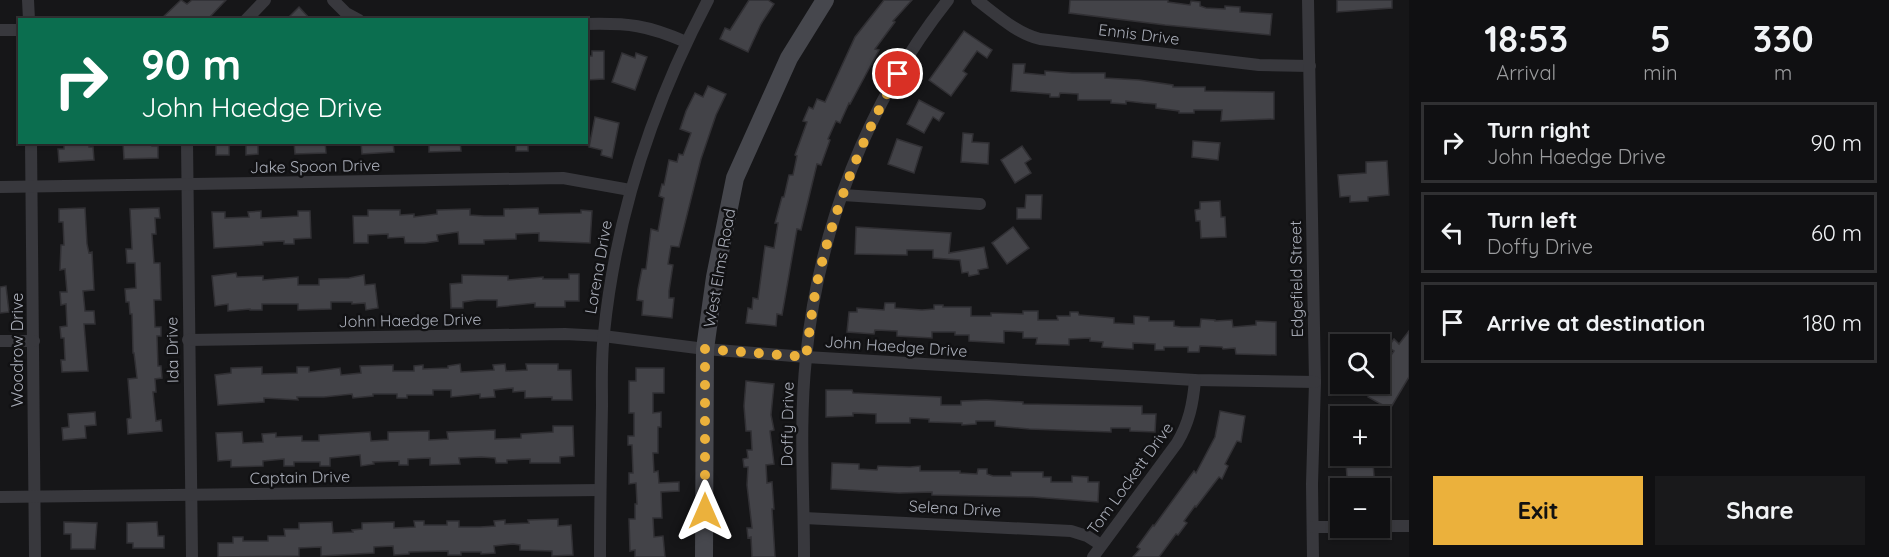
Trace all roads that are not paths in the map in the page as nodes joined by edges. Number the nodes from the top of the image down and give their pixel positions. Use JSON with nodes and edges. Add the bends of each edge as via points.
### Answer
{"nodes":[{"id":1,"x":28,"y":0,"type":"edge"},
{"id":2,"x":265,"y":0,"type":"edge"},
{"id":3,"x":333,"y":0,"type":"edge"},
{"id":4,"x":708,"y":0,"type":"edge"},
{"id":5,"x":825,"y":0,"type":"edge"},
{"id":6,"x":948,"y":0,"type":"edge"},
{"id":7,"x":977,"y":0,"type":"edge"},
{"id":8,"x":1308,"y":0,"type":"edge"},
{"id":9,"x":28,"y":18,"type":"edge"},
{"id":10,"x":248,"y":18,"type":"edge"},
{"id":11,"x":355,"y":18,"type":"edge"},
{"id":12,"x":588,"y":24,"type":"edge"},
{"id":13,"x":0,"y":30,"type":"edge"},
{"id":14,"x":18,"y":30,"type":"edge"},
{"id":15,"x":686,"y":42,"type":"junction"},
{"id":16,"x":1310,"y":66,"type":"junction"},
{"id":17,"x":31,"y":144,"type":"edge"},
{"id":18,"x":187,"y":144,"type":"edge"},
{"id":19,"x":187,"y":184,"type":"junction"},
{"id":20,"x":0,"y":187,"type":"edge"},
{"id":21,"x":32,"y":187,"type":"junction"},
{"id":22,"x":630,"y":190,"type":"junction"},
{"id":23,"x":843,"y":195,"type":"junction"},
{"id":24,"x":980,"y":204,"type":"dead end"},
{"id":25,"x":603,"y":336,"type":"junction"},
{"id":26,"x":188,"y":340,"type":"junction"},
{"id":27,"x":0,"y":341,"type":"edge"},
{"id":28,"x":34,"y":341,"type":"junction"},
{"id":29,"x":705,"y":349,"type":"junction"},
{"id":30,"x":806,"y":357,"type":"junction"},
{"id":31,"x":1196,"y":380,"type":"junction"},
{"id":32,"x":1315,"y":382,"type":"junction"},
{"id":33,"x":600,"y":490,"type":"junction"},
{"id":34,"x":191,"y":495,"type":"junction"},
{"id":35,"x":35,"y":496,"type":"junction"},
{"id":36,"x":0,"y":497,"type":"edge"},
{"id":37,"x":804,"y":518,"type":"junction"},
{"id":38,"x":1390,"y":526,"type":"edge"},
{"id":39,"x":1409,"y":526,"type":"edge"},
{"id":40,"x":1313,"y":527,"type":"junction"},
{"id":41,"x":1330,"y":527,"type":"edge"},
{"id":42,"x":1101,"y":546,"type":"junction"},
{"id":43,"x":35,"y":557,"type":"edge"},
{"id":44,"x":192,"y":557,"type":"edge"},
{"id":45,"x":600,"y":557,"type":"edge"},
{"id":46,"x":704,"y":557,"type":"edge"},
{"id":47,"x":804,"y":557,"type":"edge"},
{"id":48,"x":1093,"y":557,"type":"edge"},
{"id":49,"x":1313,"y":557,"type":"edge"}],
"edges":[{"from":1,"to":9,"type":"street"},
{"from":2,"to":10,"type":"street"},
{"from":3,"to":11,"type":"street"},
{"from":4,"to":15,"type":"street","name":"Lorena Drive"},
{"from":5,"to":29,"type":"main road","name":"West Elms Road","via":[[789,58],[735,178]]},
{"from":6,"to":23,"type":"street","name":"Doffy Drive","via":[[908,57],[879,108]]},
{"from":7,"to":16,"type":"street","name":"Ennis Drive","via":[[1022,32],[1040,39],[1251,64]]},
{"from":8,"to":16,"type":"street","name":"Edgefield Street"},
{"from":12,"to":15,"type":"street","via":[[647,27]]},
{"from":13,"to":14,"type":"street"},
{"from":15,"to":22,"type":"street","name":"Lorena Drive","via":[[658,106]]},
{"from":16,"to":32,"type":"street","name":"Edgefield Street"},
{"from":17,"to":21,"type":"street","name":"Woodrow Drive"},
{"from":18,"to":19,"type":"street","name":"Ida Drive"},
{"from":19,"to":21,"type":"street","name":"Jake Spoon Drive"},
{"from":19,"to":22,"type":"street","name":"Jake Spoon Drive","via":[[564,178]]},
{"from":19,"to":26,"type":"street","name":"Ida Drive"},
{"from":20,"to":21,"type":"street","name":"Jake Spoon Drive"},
{"from":21,"to":28,"type":"street","name":"Woodrow Drive"},
{"from":22,"to":25,"type":"street","name":"Lorena Drive","via":[[612,269]]},
{"from":23,"to":24,"type":"street"},
{"from":23,"to":30,"type":"street","name":"Doffy Drive","via":[[820,271]]},
{"from":25,"to":26,"type":"street","name":"John Haedge Drive"},
{"from":25,"to":29,"type":"street","name":"John Haedge Drive"},
{"from":25,"to":33,"type":"street","name":"Lorena Drive"},
{"from":26,"to":34,"type":"street","name":"Ida Drive"},
{"from":27,"to":28,"type":"street"},
{"from":28,"to":35,"type":"street","name":"Woodrow Drive"},
{"from":29,"to":30,"type":"street","name":"John Haedge Drive"},
{"from":29,"to":46,"type":"main road","name":"West Elms Road"},
{"from":30,"to":31,"type":"street","name":"John Haedge Drive"},
{"from":30,"to":37,"type":"street","name":"Doffy Drive"},
{"from":31,"to":32,"type":"street","name":"John Haedge Drive"},
{"from":31,"to":42,"type":"street","name":"Tom Lockett Drive","via":[[1187,427]]},
{"from":32,"to":40,"type":"street","name":"Edgefield Street"},
{"from":33,"to":34,"type":"street","name":"Captain Drive"},
{"from":33,"to":45,"type":"street","name":"Lorena Drive"},
{"from":34,"to":35,"type":"street","name":"Captain Drive"},
{"from":34,"to":44,"type":"street","name":"Ida Drive"},
{"from":35,"to":36,"type":"street","name":"Captain Drive"},
{"from":35,"to":43,"type":"street","name":"Woodrow Drive"},
{"from":37,"to":42,"type":"street","name":"Selena Drive","via":[[1062,530],[1087,536]]},
{"from":37,"to":47,"type":"street","name":"Doffy Drive"},
{"from":38,"to":39,"type":"street"},
{"from":40,"to":41,"type":"street"},
{"from":40,"to":49,"type":"street","name":"Edgefield Street"},
{"from":42,"to":48,"type":"street","name":"Tom Lockett Drive"}]}
